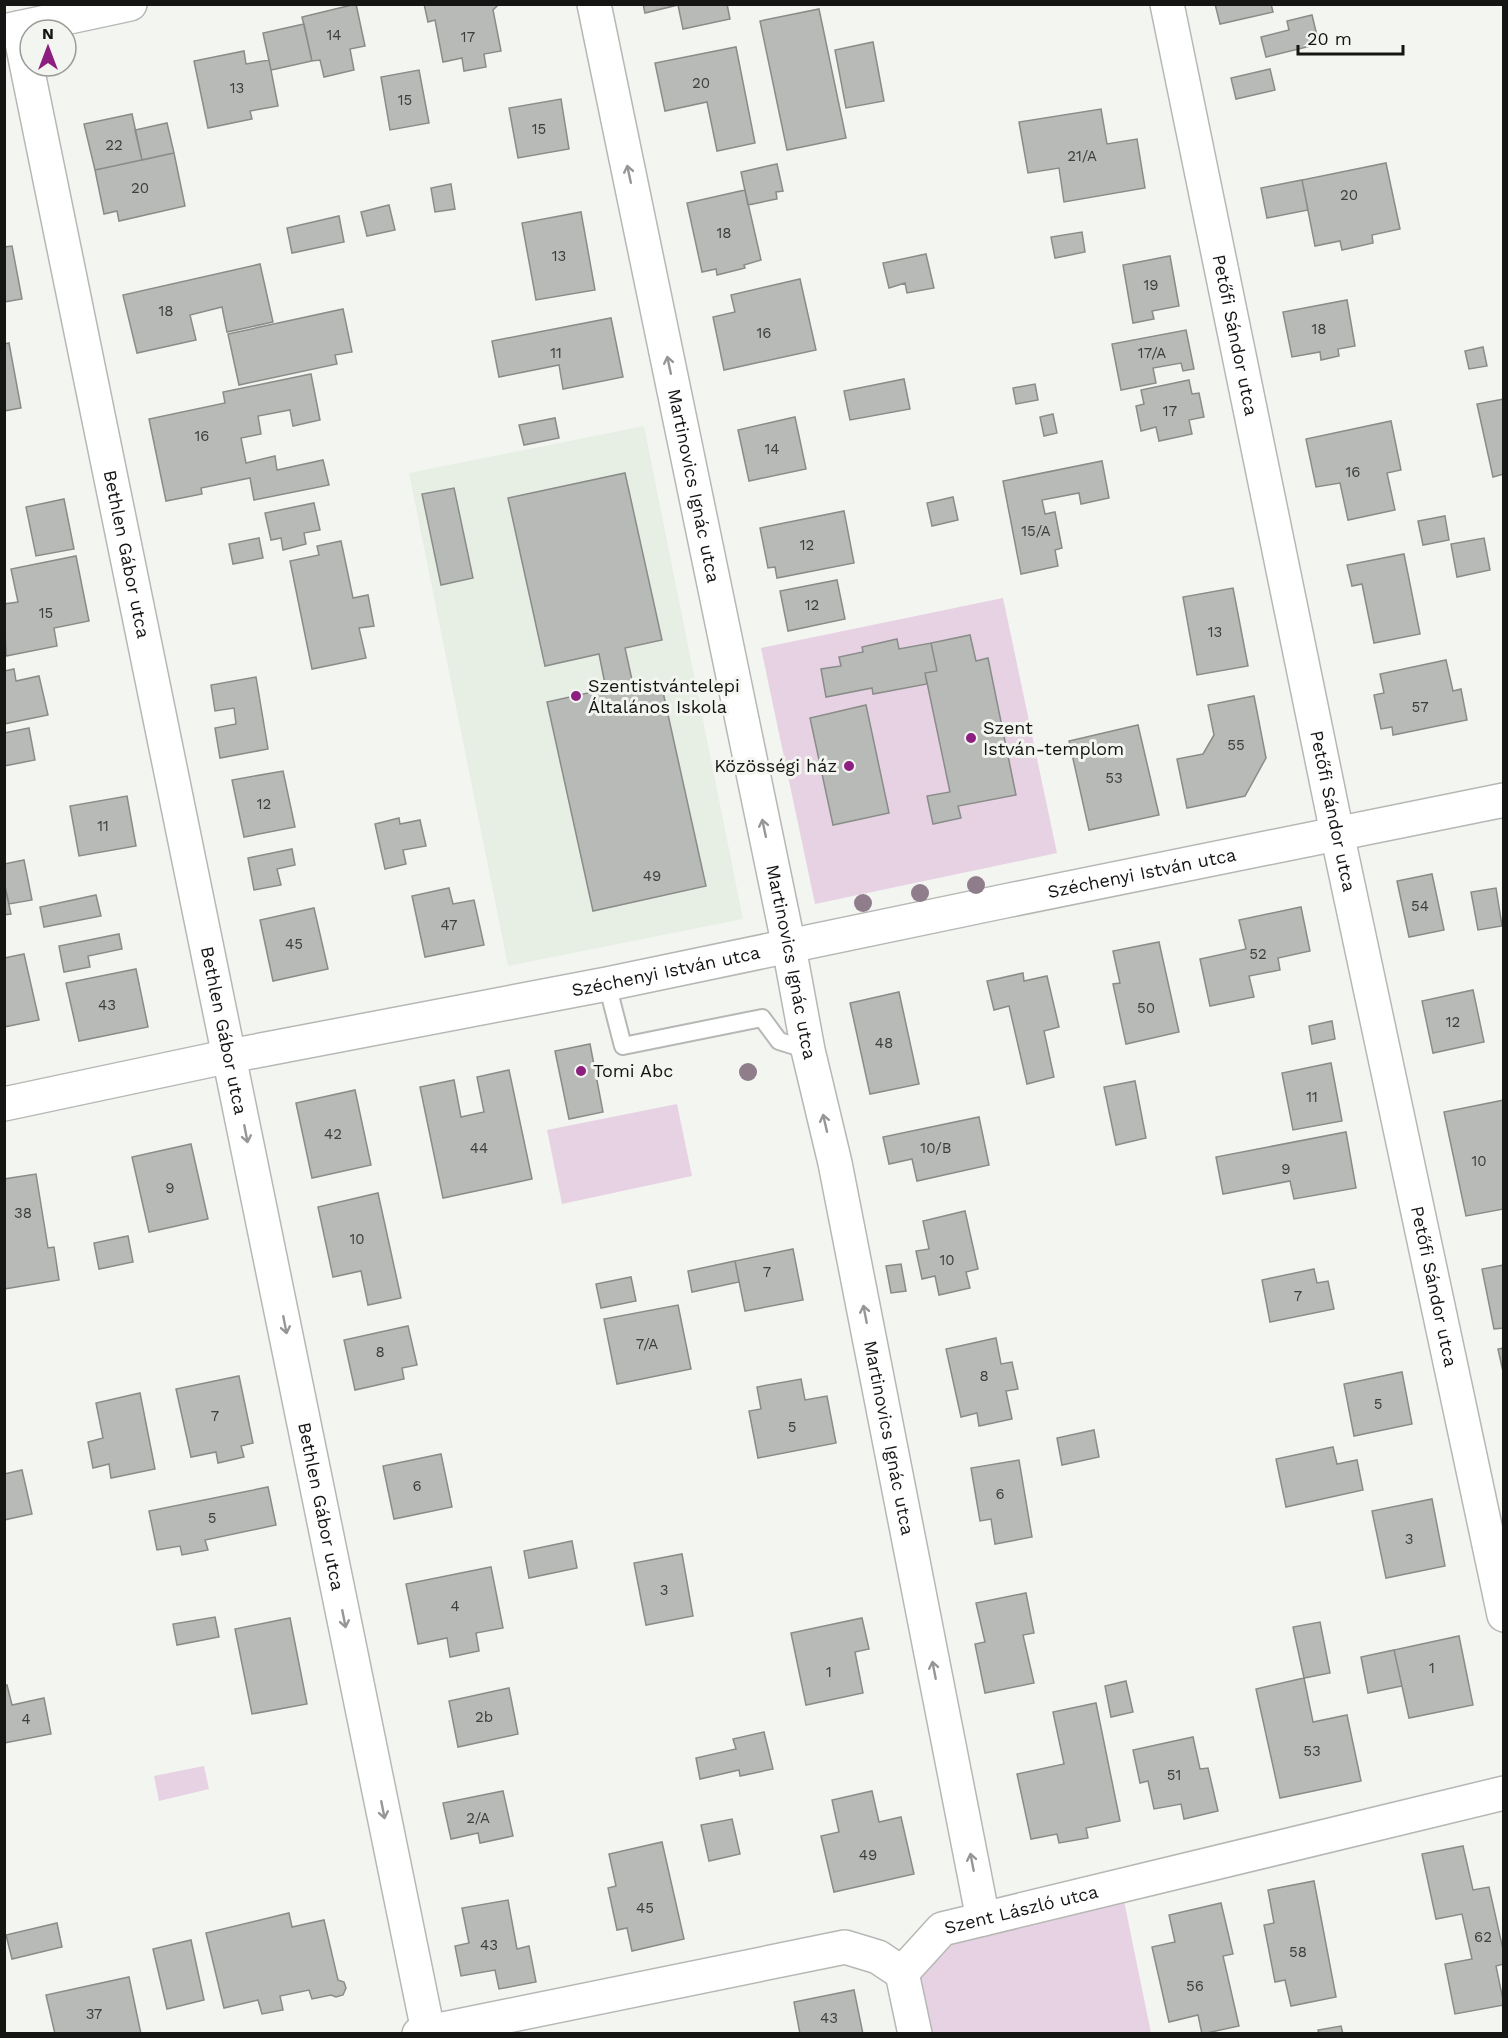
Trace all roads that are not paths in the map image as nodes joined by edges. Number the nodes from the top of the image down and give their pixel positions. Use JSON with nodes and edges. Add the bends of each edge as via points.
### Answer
{"nodes":[{"id":1,"x":130,"y":4,"type":"edge"},
{"id":2,"x":594,"y":4,"type":"edge"},
{"id":3,"x":1167,"y":4,"type":"edge"},
{"id":4,"x":12,"y":30,"type":"edge"},
{"id":5,"x":1503,"y":800,"type":"edge"},
{"id":6,"x":1337,"y":833,"type":"junction"},
{"id":7,"x":789,"y":947,"type":"junction"},
{"id":8,"x":608,"y":984,"type":"junction"},
{"id":9,"x":808,"y":1050,"type":"junction"},
{"id":10,"x":230,"y":1056,"type":"junction"},
{"id":11,"x":4,"y":1104,"type":"edge"},
{"id":12,"x":1503,"y":1615,"type":"edge"},
{"id":13,"x":1503,"y":1793,"type":"edge"},
{"id":14,"x":983,"y":1919,"type":"junction"},
{"id":15,"x":902,"y":1973,"type":"junction"},
{"id":16,"x":424,"y":2032,"type":"edge"},
{"id":17,"x":915,"y":2034,"type":"edge"}],
"edges":[{"from":1,"to":4,"type":"street"},
{"from":7,"to":2,"type":"street","name":"Martinovics Ignác utca","one_way":true},
{"from":3,"to":6,"type":"street","name":"Petőfi Sándor utca"},
{"from":4,"to":10,"type":"street","name":"Bethlen Gábor utca"},
{"from":5,"to":6,"type":"street","name":"Széchenyi István utca"},
{"from":6,"to":7,"type":"street","name":"Széchenyi István utca"},
{"from":6,"to":12,"type":"street","name":"Petőfi Sándor utca"},
{"from":7,"to":8,"type":"street","name":"Széchenyi István utca"},
{"from":7,"to":9,"type":"street","name":"Martinovics Ignác utca"},
{"from":8,"to":9,"type":"lane","via":[[622,1046],[762,1018],[779,1041]]},
{"from":8,"to":10,"type":"street","name":"Széchenyi István utca"},
{"from":14,"to":9,"type":"street","name":"Martinovics Ignác utca","one_way":true,"via":[[835,1163]]},
{"from":10,"to":11,"type":"street","name":"Széchenyi István utca"},
{"from":10,"to":16,"type":"street","name":"Bethlen Gábor utca","one_way":true},
{"from":13,"to":14,"type":"street","name":"Szent László utca"},
{"from":14,"to":15,"type":"street","name":"Szent László utca","via":[[942,1929]]},
{"from":15,"to":16,"type":"street","via":[[878,1957],[844,1947]]},
{"from":15,"to":17,"type":"street"}]}
